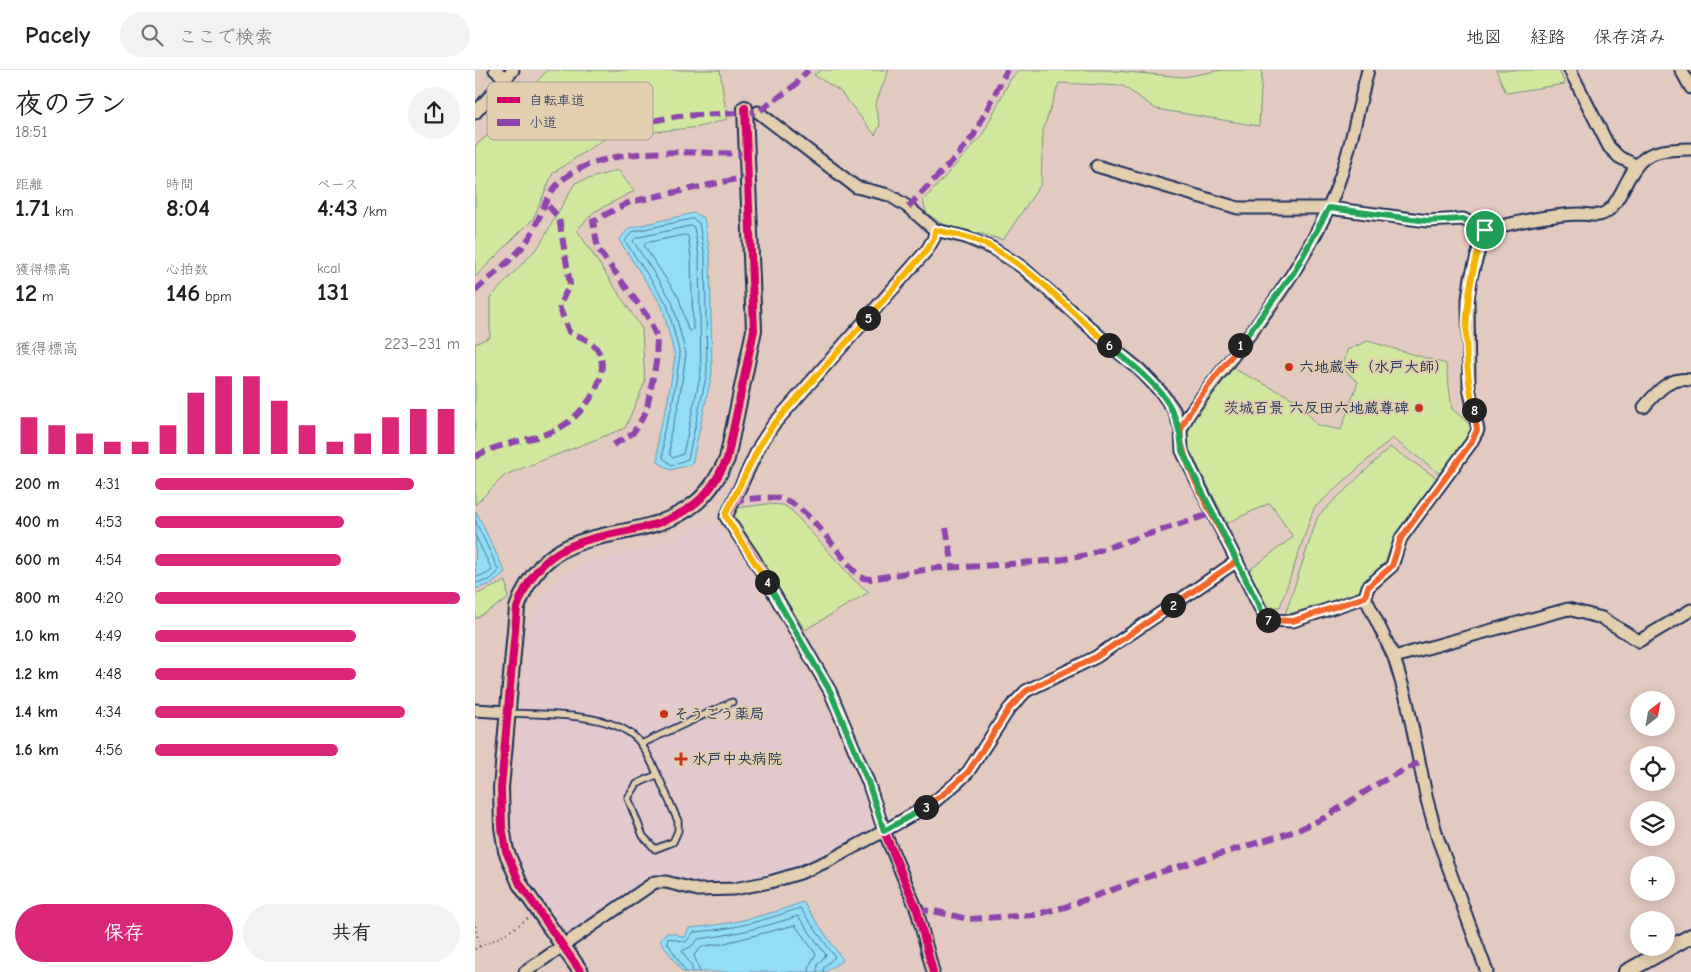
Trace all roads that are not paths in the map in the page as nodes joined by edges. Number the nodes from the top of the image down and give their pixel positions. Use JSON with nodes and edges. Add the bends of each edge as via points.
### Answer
{"nodes":[{"id":1,"x":495,"y":70,"type":"edge"},
{"id":2,"x":1368,"y":70,"type":"edge"},
{"id":3,"x":1570,"y":70,"type":"edge"},
{"id":4,"x":1681,"y":70,"type":"edge"},
{"id":5,"x":510,"y":74,"type":"edge"},
{"id":6,"x":1691,"y":88,"type":"edge"},
{"id":7,"x":487,"y":100,"type":"edge"},
{"id":8,"x":751,"y":110,"type":"joint"},
{"id":9,"x":475,"y":113,"type":"edge"},
{"id":10,"x":1691,"y":149,"type":"edge"},
{"id":11,"x":1635,"y":165,"type":"junction"},
{"id":12,"x":1097,"y":166,"type":"dead end"},
{"id":13,"x":1329,"y":208,"type":"junction"},
{"id":14,"x":935,"y":230,"type":"junction"},
{"id":15,"x":1485,"y":230,"type":"junction"},
{"id":16,"x":1691,"y":380,"type":"edge"},
{"id":17,"x":1644,"y":406,"type":"dead end"},
{"id":18,"x":1181,"y":430,"type":"junction"},
{"id":19,"x":1237,"y":561,"type":"junction"},
{"id":20,"x":1365,"y":597,"type":"junction"},
{"id":21,"x":1691,"y":610,"type":"edge"},
{"id":22,"x":1394,"y":657,"type":"junction"},
{"id":23,"x":732,"y":702,"type":"dead end"},
{"id":24,"x":475,"y":710,"type":"edge"},
{"id":25,"x":507,"y":712,"type":"junction"},
{"id":26,"x":641,"y":744,"type":"junction"},
{"id":27,"x":656,"y":775,"type":"junction"},
{"id":28,"x":884,"y":831,"type":"junction"},
{"id":29,"x":1691,"y":936,"type":"edge"},
{"id":30,"x":562,"y":945,"type":"junction"},
{"id":31,"x":525,"y":972,"type":"edge"},
{"id":32,"x":581,"y":972,"type":"edge"},
{"id":33,"x":933,"y":972,"type":"edge"},
{"id":34,"x":1487,"y":972,"type":"edge"},
{"id":35,"x":1626,"y":972,"type":"edge"}],
"edges":[{"from":1,"to":5,"type":"street"},
{"from":2,"to":13,"type":"street","via":[[1347,158]]},
{"from":3,"to":11,"type":"street","via":[[1609,147]]},
{"from":4,"to":6,"type":"street"},
{"from":7,"to":9,"type":"street"},
{"from":8,"to":14,"type":"street","via":[[856,187],[889,195]]},
{"from":8,"to":25,"type":"street","via":[[753,330],[727,459],[719,478],[708,491],[681,513],[660,522],[570,546],[547,560],[536,572],[517,608]]},
{"from":10,"to":11,"type":"street","via":[[1651,154]]},
{"from":11,"to":15,"type":"street","via":[[1612,207],[1599,216],[1560,215],[1522,220]]},
{"from":12,"to":13,"type":"street","via":[[1239,208]]},
{"from":13,"to":15,"type":"street","via":[[1427,221],[1463,219]]},
{"from":13,"to":18,"type":"street","via":[[1294,272],[1189,414]]},
{"from":14,"to":18,"type":"street","via":[[992,248],[1022,267],[1139,369],[1161,392]]},
{"from":14,"to":28,"type":"street","via":[[927,250],[773,425],[726,513],[830,691],[868,782]]},
{"from":15,"to":20,"type":"street","via":[[1471,277],[1467,315],[1469,388],[1477,430],[1471,443],[1401,538],[1392,566],[1368,587]]},
{"from":16,"to":17,"type":"street","via":[[1667,383]]},
{"from":18,"to":19,"type":"street","via":[[1182,451]]},
{"from":19,"to":20,"type":"street","via":[[1269,620],[1293,621]]},
{"from":19,"to":28,"type":"street","via":[[1096,657],[1026,691],[1009,709],[959,781],[934,802]]},
{"from":20,"to":22,"type":"street"},
{"from":21,"to":22,"type":"street","via":[[1639,641],[1602,618],[1567,609]]},
{"from":22,"to":34,"type":"street","via":[[1438,839]]},
{"from":23,"to":26,"type":"lane"},
{"from":24,"to":25,"type":"street"},
{"from":25,"to":26,"type":"lane","via":[[606,721],[627,731]]},
{"from":25,"to":30,"type":"street","via":[[500,808],[502,827],[511,865]]},
{"from":26,"to":27,"type":"lane"},
{"from":27,"to":27,"type":"lane","via":[[679,826],[673,842],[655,849],[643,836],[628,798],[637,784]]},
{"from":28,"to":30,"type":"street","via":[[800,874],[770,882],[698,890],[655,882]]},
{"from":28,"to":33,"type":"street","via":[[917,910]]},
{"from":29,"to":35,"type":"street"},
{"from":30,"to":31,"type":"street"},
{"from":30,"to":32,"type":"street"}]}
